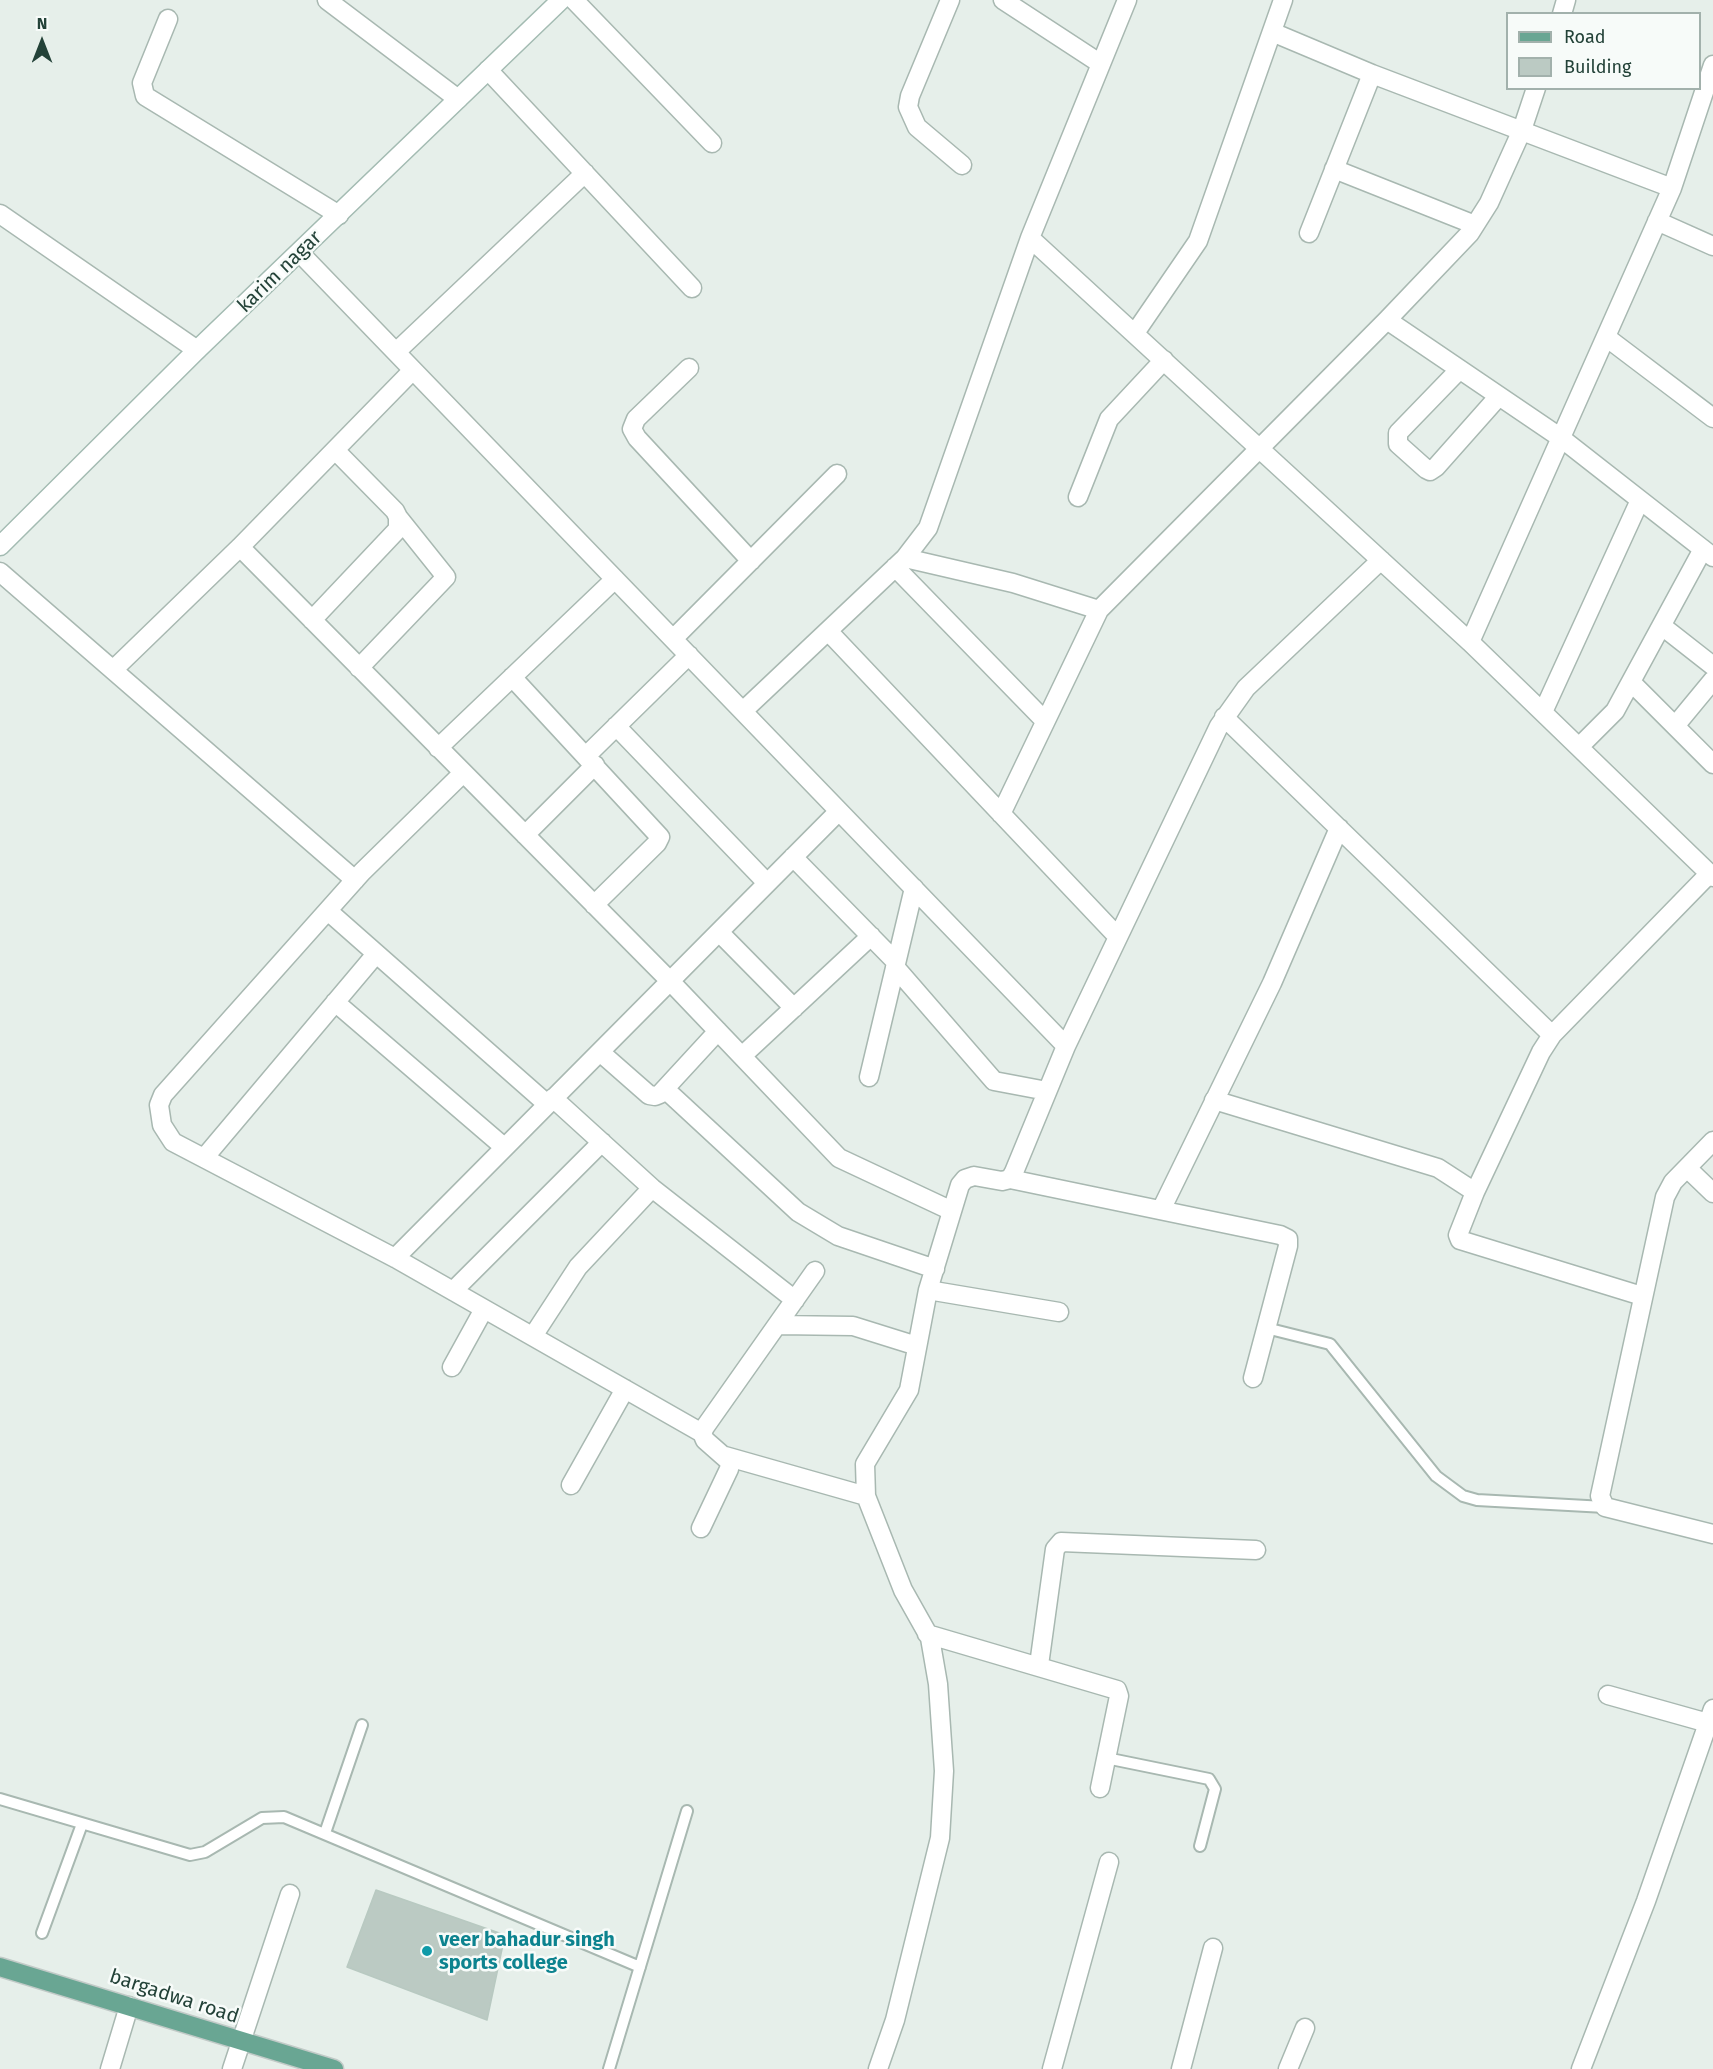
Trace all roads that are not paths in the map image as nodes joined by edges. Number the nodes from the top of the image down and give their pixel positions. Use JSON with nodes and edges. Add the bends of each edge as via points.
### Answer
{"nodes":[{"id":1,"x":327,"y":0,"type":"edge"},
{"id":2,"x":561,"y":0,"type":"edge"},
{"id":3,"x":574,"y":0,"type":"edge"},
{"id":4,"x":950,"y":0,"type":"edge"},
{"id":5,"x":1003,"y":0,"type":"edge"},
{"id":6,"x":1127,"y":0,"type":"edge"},
{"id":7,"x":1283,"y":0,"type":"edge"},
{"id":8,"x":168,"y":19,"type":"dead end"},
{"id":9,"x":1272,"y":32,"type":"junction"},
{"id":10,"x":1101,"y":64,"type":"junction"},
{"id":11,"x":1713,"y":65,"type":"edge"},
{"id":12,"x":488,"y":70,"type":"junction"},
{"id":13,"x":1372,"y":74,"type":"junction"},
{"id":14,"x":1535,"y":90,"type":"edge"},
{"id":15,"x":458,"y":99,"type":"junction"},
{"id":16,"x":1522,"y":130,"type":"junction"},
{"id":17,"x":712,"y":143,"type":"dead end"},
{"id":18,"x":962,"y":165,"type":"dead end"},
{"id":19,"x":1334,"y":169,"type":"junction"},
{"id":20,"x":585,"y":173,"type":"junction"},
{"id":21,"x":1672,"y":188,"type":"junction"},
{"id":22,"x":0,"y":214,"type":"edge"},
{"id":23,"x":339,"y":215,"type":"junction"},
{"id":24,"x":1657,"y":221,"type":"junction"},
{"id":25,"x":1475,"y":225,"type":"junction"},
{"id":26,"x":1309,"y":233,"type":"dead end"},
{"id":27,"x":1030,"y":238,"type":"junction"},
{"id":28,"x":1713,"y":246,"type":"edge"},
{"id":29,"x":300,"y":253,"type":"junction"},
{"id":30,"x":692,"y":288,"type":"dead end"},
{"id":31,"x":1388,"y":320,"type":"junction"},
{"id":32,"x":1135,"y":333,"type":"junction"},
{"id":33,"x":1606,"y":337,"type":"junction"},
{"id":34,"x":197,"y":350,"type":"junction"},
{"id":35,"x":396,"y":352,"type":"junction"},
{"id":36,"x":1164,"y":360,"type":"junction"},
{"id":37,"x":689,"y":368,"type":"dead end"},
{"id":38,"x":413,"y":370,"type":"junction"},
{"id":39,"x":1459,"y":370,"type":"junction"},
{"id":40,"x":1498,"y":396,"type":"junction"},
{"id":41,"x":1713,"y":418,"type":"edge"},
{"id":42,"x":1561,"y":438,"type":"junction"},
{"id":43,"x":1260,"y":449,"type":"junction"},
{"id":44,"x":335,"y":450,"type":"junction"},
{"id":45,"x":837,"y":474,"type":"dead end"},
{"id":46,"x":1078,"y":497,"type":"dead end"},
{"id":47,"x":1640,"y":500,"type":"junction"},
{"id":48,"x":398,"y":517,"type":"junction"},
{"id":49,"x":0,"y":546,"type":"edge"},
{"id":50,"x":240,"y":547,"type":"junction"},
{"id":51,"x":1708,"y":553,"type":"edge"},
{"id":52,"x":1381,"y":560,"type":"junction"},
{"id":53,"x":751,"y":561,"type":"junction"},
{"id":54,"x":900,"y":562,"type":"junction"},
{"id":55,"x":0,"y":572,"type":"edge"},
{"id":56,"x":615,"y":579,"type":"junction"},
{"id":57,"x":1099,"y":610,"type":"junction"},
{"id":58,"x":312,"y":620,"type":"junction"},
{"id":59,"x":1662,"y":626,"type":"junction"},
{"id":60,"x":828,"y":631,"type":"junction"},
{"id":61,"x":673,"y":639,"type":"junction"},
{"id":62,"x":1470,"y":642,"type":"junction"},
{"id":63,"x":689,"y":655,"type":"junction"},
{"id":64,"x":1713,"y":666,"type":"edge"},
{"id":65,"x":359,"y":668,"type":"junction"},
{"id":66,"x":113,"y":670,"type":"junction"},
{"id":67,"x":512,"y":677,"type":"junction"},
{"id":68,"x":1713,"y":680,"type":"edge"},
{"id":69,"x":1631,"y":682,"type":"junction"},
{"id":70,"x":743,"y":711,"type":"junction"},
{"id":71,"x":1543,"y":712,"type":"junction"},
{"id":72,"x":1224,"y":717,"type":"junction"},
{"id":73,"x":1045,"y":721,"type":"junction"},
{"id":74,"x":616,"y":726,"type":"junction"},
{"id":75,"x":1675,"y":726,"type":"junction"},
{"id":76,"x":1579,"y":747,"type":"junction"},
{"id":77,"x":438,"y":748,"type":"junction"},
{"id":78,"x":591,"y":761,"type":"junction"},
{"id":79,"x":1713,"y":764,"type":"edge"},
{"id":80,"x":464,"y":773,"type":"junction"},
{"id":81,"x":839,"y":811,"type":"junction"},
{"id":82,"x":1001,"y":814,"type":"junction"},
{"id":83,"x":1339,"y":828,"type":"junction"},
{"id":84,"x":525,"y":835,"type":"junction"},
{"id":85,"x":794,"y":857,"type":"junction"},
{"id":86,"x":1711,"y":875,"type":"edge"},
{"id":87,"x":355,"y":880,"type":"junction"},
{"id":88,"x":767,"y":884,"type":"junction"},
{"id":89,"x":914,"y":888,"type":"junction"},
{"id":90,"x":594,"y":905,"type":"junction"},
{"id":91,"x":328,"y":911,"type":"junction"},
{"id":92,"x":719,"y":932,"type":"junction"},
{"id":93,"x":871,"y":936,"type":"junction"},
{"id":94,"x":1118,"y":937,"type":"junction"},
{"id":95,"x":376,"y":954,"type":"junction"},
{"id":96,"x":895,"y":965,"type":"junction"},
{"id":97,"x":670,"y":981,"type":"junction"},
{"id":98,"x":335,"y":1002,"type":"junction"},
{"id":99,"x":794,"y":1008,"type":"junction"},
{"id":100,"x":718,"y":1031,"type":"junction"},
{"id":101,"x":1552,"y":1035,"type":"junction"},
{"id":102,"x":1066,"y":1046,"type":"junction"},
{"id":103,"x":600,"y":1052,"type":"junction"},
{"id":104,"x":742,"y":1056,"type":"junction"},
{"id":105,"x":868,"y":1077,"type":"dead end"},
{"id":106,"x":665,"y":1089,"type":"junction"},
{"id":107,"x":1047,"y":1090,"type":"junction"},
{"id":108,"x":1214,"y":1100,"type":"junction"},
{"id":109,"x":550,"y":1101,"type":"junction"},
{"id":110,"x":1713,"y":1141,"type":"edge"},
{"id":111,"x":602,"y":1142,"type":"junction"},
{"id":112,"x":504,"y":1147,"type":"junction"},
{"id":113,"x":204,"y":1158,"type":"junction"},
{"id":114,"x":1687,"y":1168,"type":"junction"},
{"id":115,"x":1010,"y":1179,"type":"junction"},
{"id":116,"x":652,"y":1188,"type":"junction"},
{"id":117,"x":1475,"y":1192,"type":"junction"},
{"id":118,"x":1713,"y":1193,"type":"edge"},
{"id":119,"x":1161,"y":1210,"type":"junction"},
{"id":120,"x":952,"y":1211,"type":"junction"},
{"id":121,"x":395,"y":1258,"type":"junction"},
{"id":122,"x":935,"y":1269,"type":"junction"},
{"id":123,"x":815,"y":1271,"type":"dead end"},
{"id":124,"x":928,"y":1290,"type":"junction"},
{"id":125,"x":453,"y":1291,"type":"junction"},
{"id":126,"x":1642,"y":1296,"type":"junction"},
{"id":127,"x":795,"y":1300,"type":"junction"},
{"id":128,"x":484,"y":1309,"type":"junction"},
{"id":129,"x":1059,"y":1312,"type":"dead end"},
{"id":130,"x":778,"y":1325,"type":"junction"},
{"id":131,"x":1266,"y":1328,"type":"junction"},
{"id":132,"x":533,"y":1336,"type":"junction"},
{"id":133,"x":917,"y":1346,"type":"junction"},
{"id":134,"x":452,"y":1367,"type":"dead end"},
{"id":135,"x":1252,"y":1378,"type":"dead end"},
{"id":136,"x":625,"y":1389,"type":"junction"},
{"id":137,"x":702,"y":1433,"type":"junction"},
{"id":138,"x":725,"y":1456,"type":"junction"},
{"id":139,"x":571,"y":1485,"type":"dead end"},
{"id":140,"x":866,"y":1496,"type":"junction"},
{"id":141,"x":1605,"y":1507,"type":"junction"},
{"id":142,"x":701,"y":1528,"type":"dead end"},
{"id":143,"x":1713,"y":1534,"type":"edge"},
{"id":144,"x":1256,"y":1550,"type":"dead end"},
{"id":145,"x":927,"y":1634,"type":"junction"},
{"id":146,"x":1039,"y":1665,"type":"junction"},
{"id":147,"x":1608,"y":1695,"type":"dead end"},
{"id":148,"x":1711,"y":1716,"type":"edge"},
{"id":149,"x":362,"y":1725,"type":"dead end"},
{"id":150,"x":1106,"y":1758,"type":"junction"},
{"id":151,"x":1100,"y":1788,"type":"dead end"},
{"id":152,"x":0,"y":1799,"type":"edge"},
{"id":153,"x":687,"y":1810,"type":"dead end"},
{"id":154,"x":82,"y":1824,"type":"junction"},
{"id":155,"x":325,"y":1833,"type":"junction"},
{"id":156,"x":1200,"y":1846,"type":"dead end"},
{"id":157,"x":1109,"y":1862,"type":"dead end"},
{"id":158,"x":290,"y":1894,"type":"dead end"},
{"id":159,"x":42,"y":1933,"type":"dead end"},
{"id":160,"x":1213,"y":1948,"type":"dead end"},
{"id":161,"x":0,"y":1967,"type":"edge"},
{"id":162,"x":640,"y":1967,"type":"junction"},
{"id":163,"x":129,"y":2006,"type":"junction"},
{"id":164,"x":1305,"y":2028,"type":"dead end"},
{"id":165,"x":240,"y":2042,"type":"junction"},
{"id":166,"x":110,"y":2069,"type":"edge"},
{"id":167,"x":232,"y":2069,"type":"edge"},
{"id":168,"x":334,"y":2069,"type":"edge"},
{"id":169,"x":609,"y":2069,"type":"edge"},
{"id":170,"x":878,"y":2069,"type":"edge"},
{"id":171,"x":1052,"y":2069,"type":"edge"},
{"id":172,"x":1180,"y":2069,"type":"edge"},
{"id":173,"x":1288,"y":2069,"type":"edge"},
{"id":174,"x":1581,"y":2069,"type":"edge"}],
"edges":[{"from":1,"to":15,"type":"street"},
{"from":2,"to":12,"type":"street","name":"karim nagar"},
{"from":3,"to":17,"type":"street"},
{"from":4,"to":18,"type":"street","via":[[908,107],[917,127]]},
{"from":5,"to":10,"type":"street"},
{"from":6,"to":10,"type":"street"},
{"from":7,"to":9,"type":"street"},
{"from":8,"to":23,"type":"street","via":[[142,83],[145,96]]},
{"from":9,"to":13,"type":"street"},
{"from":9,"to":32,"type":"street","via":[[1198,241]]},
{"from":10,"to":27,"type":"street"},
{"from":11,"to":21,"type":"street"},
{"from":12,"to":15,"type":"street","name":"karim nagar"},
{"from":12,"to":20,"type":"street"},
{"from":13,"to":16,"type":"street"},
{"from":13,"to":19,"type":"street"},
{"from":14,"to":16,"type":"street"},
{"from":15,"to":23,"type":"street","name":"karim nagar"},
{"from":16,"to":21,"type":"street"},
{"from":16,"to":25,"type":"street"},
{"from":19,"to":25,"type":"street"},
{"from":19,"to":26,"type":"street"},
{"from":20,"to":30,"type":"street"},
{"from":20,"to":35,"type":"street"},
{"from":21,"to":24,"type":"street"},
{"from":22,"to":34,"type":"street"},
{"from":23,"to":29,"type":"street","name":"karim nagar"},
{"from":24,"to":28,"type":"street"},
{"from":24,"to":33,"type":"street"},
{"from":25,"to":31,"type":"street"},
{"from":27,"to":32,"type":"street"},
{"from":27,"to":54,"type":"street","via":[[936,509],[918,544]]},
{"from":29,"to":34,"type":"street","name":"karim nagar"},
{"from":29,"to":35,"type":"street"},
{"from":31,"to":39,"type":"street"},
{"from":31,"to":43,"type":"street"},
{"from":32,"to":36,"type":"street"},
{"from":33,"to":41,"type":"street"},
{"from":33,"to":42,"type":"street"},
{"from":34,"to":49,"type":"street","name":"karim nagar"},
{"from":35,"to":38,"type":"street"},
{"from":36,"to":43,"type":"street"},
{"from":36,"to":46,"type":"street","via":[[1109,419]]},
{"from":37,"to":53,"type":"street","via":[[636,419],[632,429],[636,438]]},
{"from":38,"to":44,"type":"street"},
{"from":38,"to":56,"type":"street"},
{"from":39,"to":40,"type":"street"},
{"from":39,"to":40,"type":"street","via":[[1398,433],[1398,444],[1426,469],[1436,467]]},
{"from":40,"to":42,"type":"street"},
{"from":42,"to":47,"type":"street"},
{"from":42,"to":62,"type":"street"},
{"from":43,"to":52,"type":"street"},
{"from":43,"to":57,"type":"street"},
{"from":44,"to":48,"type":"street"},
{"from":44,"to":50,"type":"street"},
{"from":45,"to":53,"type":"street"},
{"from":47,"to":51,"type":"street"},
{"from":47,"to":71,"type":"street"},
{"from":48,"to":58,"type":"street","via":[[398,529]]},
{"from":48,"to":65,"type":"street","via":[[446,577]]},
{"from":50,"to":58,"type":"street"},
{"from":50,"to":66,"type":"street"},
{"from":51,"to":59,"type":"street"},
{"from":52,"to":62,"type":"street"},
{"from":52,"to":72,"type":"street","via":[[1246,688]]},
{"from":53,"to":61,"type":"street"},
{"from":54,"to":57,"type":"street","via":[[1013,583]]},
{"from":54,"to":60,"type":"street"},
{"from":54,"to":73,"type":"street"},
{"from":55,"to":66,"type":"street"},
{"from":56,"to":61,"type":"street"},
{"from":56,"to":67,"type":"street"},
{"from":57,"to":73,"type":"street"},
{"from":58,"to":65,"type":"street"},
{"from":59,"to":64,"type":"street"},
{"from":59,"to":69,"type":"street"},
{"from":60,"to":70,"type":"street"},
{"from":60,"to":82,"type":"street"},
{"from":61,"to":63,"type":"street"},
{"from":62,"to":71,"type":"street"},
{"from":63,"to":70,"type":"street"},
{"from":63,"to":74,"type":"street"},
{"from":65,"to":77,"type":"street"},
{"from":66,"to":87,"type":"street"},
{"from":67,"to":77,"type":"street"},
{"from":67,"to":78,"type":"street"},
{"from":68,"to":75,"type":"street"},
{"from":69,"to":75,"type":"street"},
{"from":69,"to":76,"type":"street","via":[[1615,711]]},
{"from":70,"to":81,"type":"street"},
{"from":71,"to":76,"type":"street"},
{"from":72,"to":83,"type":"street"},
{"from":72,"to":94,"type":"street"},
{"from":73,"to":82,"type":"street"},
{"from":74,"to":78,"type":"street"},
{"from":74,"to":88,"type":"street"},
{"from":75,"to":79,"type":"street"},
{"from":76,"to":86,"type":"street"},
{"from":77,"to":80,"type":"street"},
{"from":78,"to":84,"type":"street"},
{"from":78,"to":90,"type":"street","via":[[660,837]]},
{"from":80,"to":84,"type":"street"},
{"from":80,"to":87,"type":"street"},
{"from":81,"to":85,"type":"street"},
{"from":81,"to":89,"type":"street"},
{"from":82,"to":94,"type":"street"},
{"from":83,"to":101,"type":"street"},
{"from":83,"to":108,"type":"street","via":[[1272,983]]},
{"from":84,"to":90,"type":"street"},
{"from":85,"to":88,"type":"street"},
{"from":85,"to":93,"type":"street"},
{"from":86,"to":101,"type":"street"},
{"from":87,"to":91,"type":"street"},
{"from":88,"to":92,"type":"street"},
{"from":89,"to":96,"type":"street"},
{"from":89,"to":102,"type":"street"},
{"from":90,"to":97,"type":"street"},
{"from":91,"to":95,"type":"street"},
{"from":91,"to":113,"type":"street","via":[[163,1095],[159,1115],[166,1134],[173,1142]]},
{"from":92,"to":97,"type":"street"},
{"from":92,"to":99,"type":"street"},
{"from":93,"to":96,"type":"street"},
{"from":93,"to":99,"type":"street"},
{"from":94,"to":102,"type":"street"},
{"from":95,"to":98,"type":"street"},
{"from":95,"to":109,"type":"street"},
{"from":96,"to":105,"type":"street"},
{"from":96,"to":107,"type":"street","via":[[994,1081]]},
{"from":97,"to":100,"type":"street"},
{"from":97,"to":103,"type":"street"},
{"from":98,"to":112,"type":"street"},
{"from":98,"to":113,"type":"street"},
{"from":99,"to":104,"type":"street"},
{"from":100,"to":104,"type":"street"},
{"from":100,"to":106,"type":"street"},
{"from":101,"to":117,"type":"street","via":[[1540,1052]]},
{"from":102,"to":107,"type":"street"},
{"from":103,"to":106,"type":"street","via":[[649,1095],[655,1096]]},
{"from":103,"to":109,"type":"street"},
{"from":104,"to":120,"type":"street","via":[[839,1158]]},
{"from":106,"to":122,"type":"street","via":[[798,1212],[838,1236]]},
{"from":107,"to":115,"type":"street"},
{"from":108,"to":117,"type":"street","via":[[1438,1168]]},
{"from":108,"to":119,"type":"street"},
{"from":109,"to":111,"type":"street"},
{"from":109,"to":112,"type":"street"},
{"from":110,"to":114,"type":"street"},
{"from":111,"to":116,"type":"street"},
{"from":111,"to":125,"type":"street"},
{"from":112,"to":121,"type":"street"},
{"from":113,"to":121,"type":"street"},
{"from":114,"to":118,"type":"street"},
{"from":114,"to":126,"type":"street","via":[[1665,1197]]},
{"from":115,"to":119,"type":"street"},
{"from":115,"to":120,"type":"street","via":[[965,1179]]},
{"from":116,"to":127,"type":"street"},
{"from":116,"to":132,"type":"street","via":[[578,1267]]},
{"from":117,"to":126,"type":"street","via":[[1459,1230],[1460,1240]]},
{"from":119,"to":131,"type":"street","via":[[1288,1239]]},
{"from":120,"to":122,"type":"street"},
{"from":121,"to":125,"type":"street"},
{"from":122,"to":124,"type":"street"},
{"from":123,"to":127,"type":"street"},
{"from":124,"to":129,"type":"street"},
{"from":124,"to":133,"type":"street"},
{"from":125,"to":128,"type":"street"},
{"from":126,"to":141,"type":"street","via":[[1599,1496]]},
{"from":127,"to":130,"type":"street"},
{"from":128,"to":132,"type":"street"},
{"from":128,"to":134,"type":"street"},
{"from":130,"to":133,"type":"street","via":[[853,1326]]},
{"from":130,"to":137,"type":"street"},
{"from":131,"to":135,"type":"street"},
{"from":131,"to":141,"type":"lane","via":[[1330,1344],[1436,1476],[1463,1496]]},
{"from":132,"to":136,"type":"street"},
{"from":133,"to":140,"type":"street","via":[[909,1390],[865,1464]]},
{"from":136,"to":137,"type":"street"},
{"from":136,"to":139,"type":"street"},
{"from":137,"to":138,"type":"street"},
{"from":138,"to":140,"type":"street"},
{"from":138,"to":142,"type":"street","via":[[730,1462],[729,1469]]},
{"from":140,"to":145,"type":"street","via":[[903,1590]]},
{"from":141,"to":143,"type":"street"},
{"from":144,"to":146,"type":"street","via":[[1061,1542],[1055,1550]]},
{"from":145,"to":146,"type":"street"},
{"from":145,"to":170,"type":"street","via":[[938,1684],[944,1802],[940,1838],[895,2020]]},
{"from":146,"to":150,"type":"street","via":[[1117,1690]]},
{"from":147,"to":148,"type":"street"},
{"from":148,"to":174,"type":"street"},
{"from":149,"to":155,"type":"lane"},
{"from":150,"to":151,"type":"street"},
{"from":150,"to":156,"type":"lane","via":[[1209,1779],[1215,1789]]},
{"from":152,"to":154,"type":"lane"},
{"from":153,"to":162,"type":"lane"},
{"from":154,"to":155,"type":"lane","via":[[190,1855],[205,1852],[269,1816],[284,1817]]},
{"from":154,"to":159,"type":"lane"},
{"from":155,"to":162,"type":"lane"},
{"from":157,"to":171,"type":"street"},
{"from":158,"to":165,"type":"street"},
{"from":160,"to":172,"type":"street"},
{"from":161,"to":163,"type":"main road","name":"bargadwa road"},
{"from":162,"to":169,"type":"lane"},
{"from":163,"to":165,"type":"main road","name":"bargadwa road"},
{"from":163,"to":166,"type":"street"},
{"from":164,"to":173,"type":"street"},
{"from":165,"to":167,"type":"street"},
{"from":165,"to":168,"type":"main road","name":"bargadwa road"}]}
